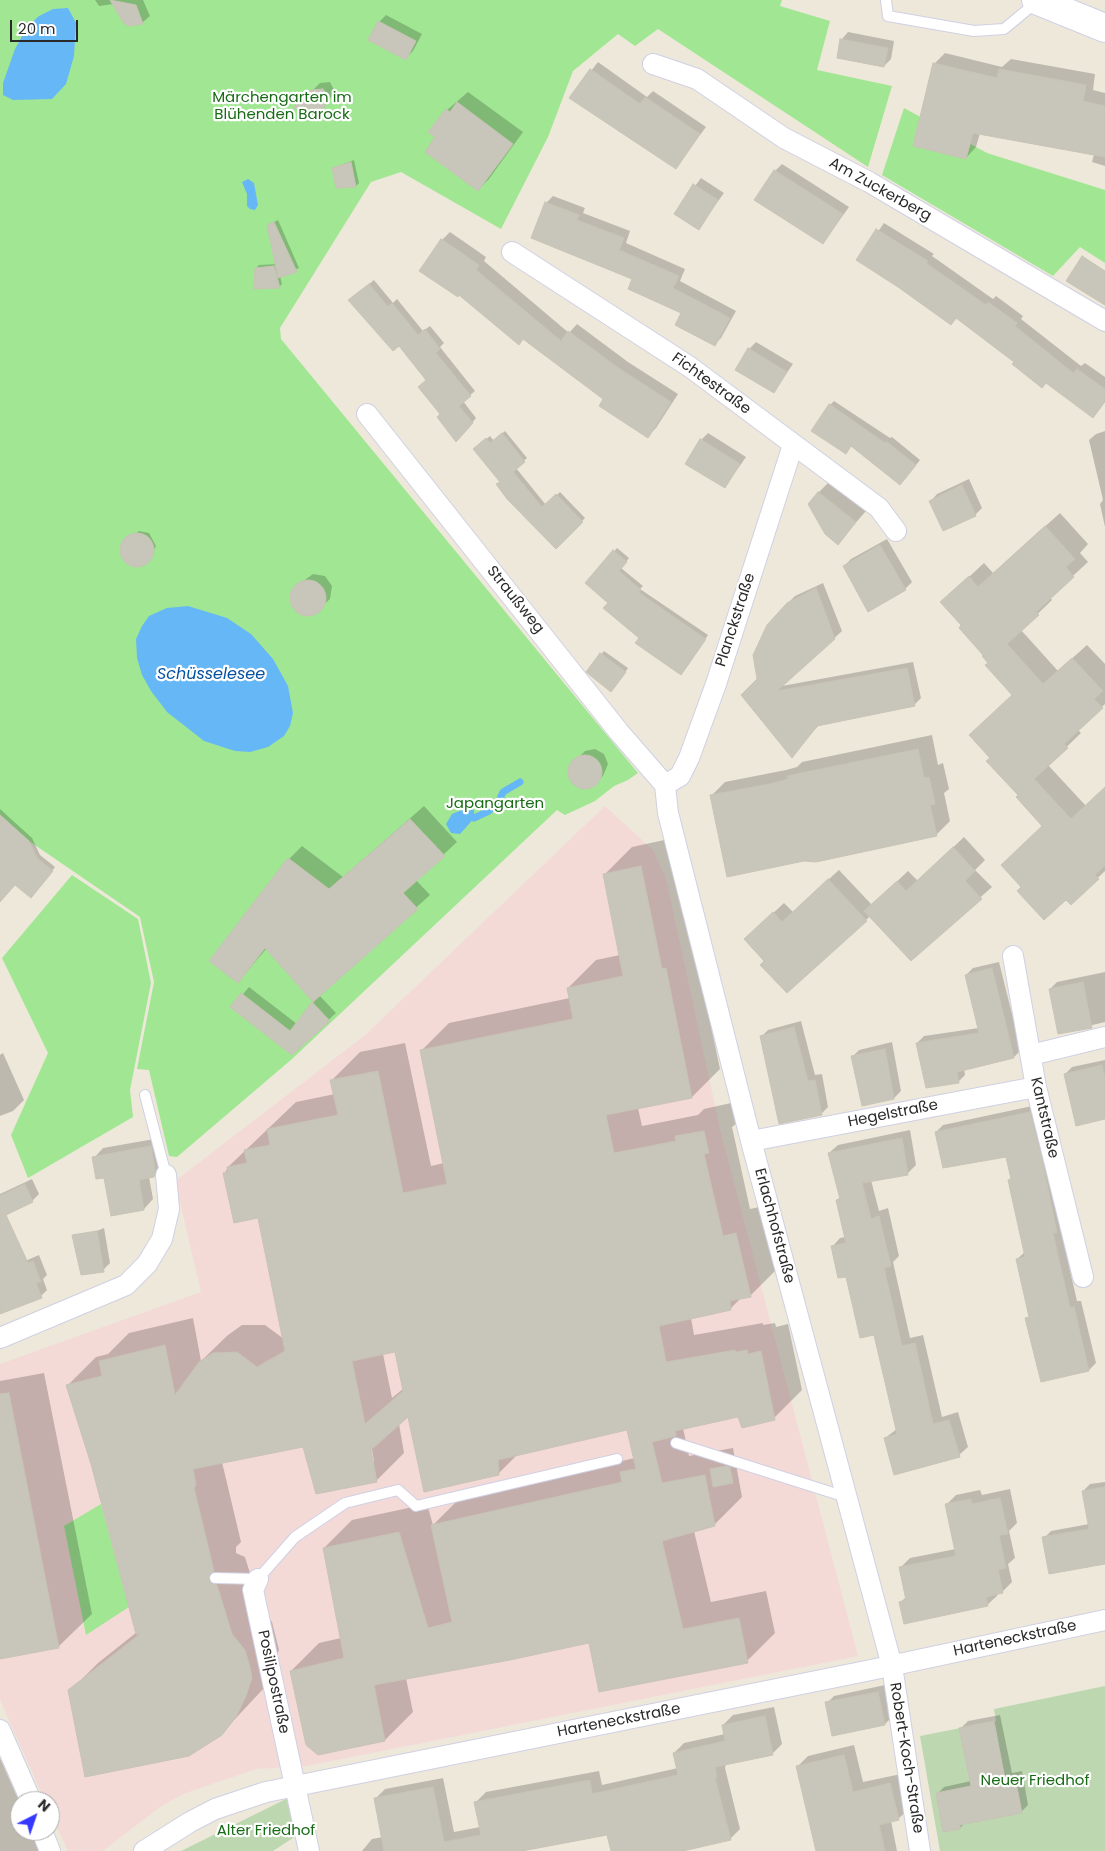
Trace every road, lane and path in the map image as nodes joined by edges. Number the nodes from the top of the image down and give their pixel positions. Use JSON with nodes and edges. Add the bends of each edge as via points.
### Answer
{"nodes":[{"id":1,"x":886,"y":0,"type":"edge"},
{"id":2,"x":1037,"y":0,"type":"edge"},
{"id":3,"x":1105,"y":28,"type":"edge"},
{"id":4,"x":653,"y":64,"type":"dead end"},
{"id":5,"x":512,"y":252,"type":"dead end"},
{"id":6,"x":1105,"y":321,"type":"edge"},
{"id":7,"x":367,"y":414,"type":"dead end"},
{"id":8,"x":792,"y":445,"type":"junction"},
{"id":9,"x":896,"y":532,"type":"dead end"},
{"id":10,"x":665,"y":784,"type":"junction"},
{"id":11,"x":1013,"y":956,"type":"dead end"},
{"id":12,"x":1105,"y":1037,"type":"edge"},
{"id":13,"x":1031,"y":1055,"type":"junction"},
{"id":14,"x":1036,"y":1087,"type":"junction"},
{"id":15,"x":145,"y":1094,"type":"dead end"},
{"id":16,"x":751,"y":1141,"type":"junction"},
{"id":17,"x":166,"y":1175,"type":"joint"},
{"id":18,"x":1083,"y":1277,"type":"dead end"},
{"id":19,"x":0,"y":1338,"type":"edge"},
{"id":20,"x":676,"y":1443,"type":"dead end"},
{"id":21,"x":617,"y":1458,"type":"dead end"},
{"id":22,"x":846,"y":1497,"type":"junction"},
{"id":23,"x":216,"y":1578,"type":"dead end"},
{"id":24,"x":258,"y":1579,"type":"junction"},
{"id":25,"x":1105,"y":1620,"type":"edge"},
{"id":26,"x":892,"y":1666,"type":"junction"},
{"id":27,"x":0,"y":1730,"type":"edge"},
{"id":28,"x":296,"y":1786,"type":"junction"},
{"id":29,"x":26,"y":1791,"type":"edge"},
{"id":30,"x":144,"y":1851,"type":"edge"},
{"id":31,"x":309,"y":1851,"type":"edge"},
{"id":32,"x":920,"y":1851,"type":"edge"}],
"edges":[{"from":1,"to":2,"type":"lane","via":[[888,16],[974,31],[1004,29]]},
{"from":2,"to":3,"type":"main road"},
{"from":4,"to":6,"type":"street","name":"Am Zuckerberg","via":[[697,78],[784,138],[869,182]]},
{"from":5,"to":8,"type":"street","name":"Fichtestraße","via":[[690,366]]},
{"from":7,"to":10,"type":"street","name":"Straußweg"},
{"from":8,"to":9,"type":"street","name":"Fichtestraße","via":[[879,508]]},
{"from":8,"to":10,"type":"street","name":"Planckstraße","via":[[716,684],[689,758],[680,776]]},
{"from":10,"to":16,"type":"street","name":"Erlachhofstraße","via":[[668,813]]},
{"from":11,"to":13,"type":"street","name":"Kantstraße"},
{"from":12,"to":13,"type":"street"},
{"from":13,"to":14,"type":"street","name":"Kantstraße"},
{"from":14,"to":16,"type":"street","name":"Hegelstraße"},
{"from":14,"to":18,"type":"street","name":"Kantstraße"},
{"from":15,"to":17,"type":"lane"},
{"from":16,"to":22,"type":"street","name":"Erlachhofstraße"},
{"from":17,"to":19,"type":"street","via":[[169,1209],[162,1239],[147,1264],[126,1285]]},
{"from":20,"to":22,"type":"lane"},
{"from":21,"to":24,"type":"lane","via":[[416,1506],[398,1490],[345,1503],[295,1536]]},
{"from":22,"to":26,"type":"street","name":"Erlachhofstraße"},
{"from":23,"to":24,"type":"lane"},
{"from":24,"to":28,"type":"street","name":"Posilipostraße","via":[[253,1590]]},
{"from":25,"to":26,"type":"street","name":"Harteneckstraße"},
{"from":26,"to":28,"type":"street","name":"Harteneckstraße"},
{"from":26,"to":32,"type":"street","name":"Robert-Koch-Straße"},
{"from":27,"to":29,"type":"street"},
{"from":28,"to":30,"type":"street","name":"Harteneckstraße","via":[[215,1809]]},
{"from":28,"to":31,"type":"street","name":"Posilipostraße"}]}
